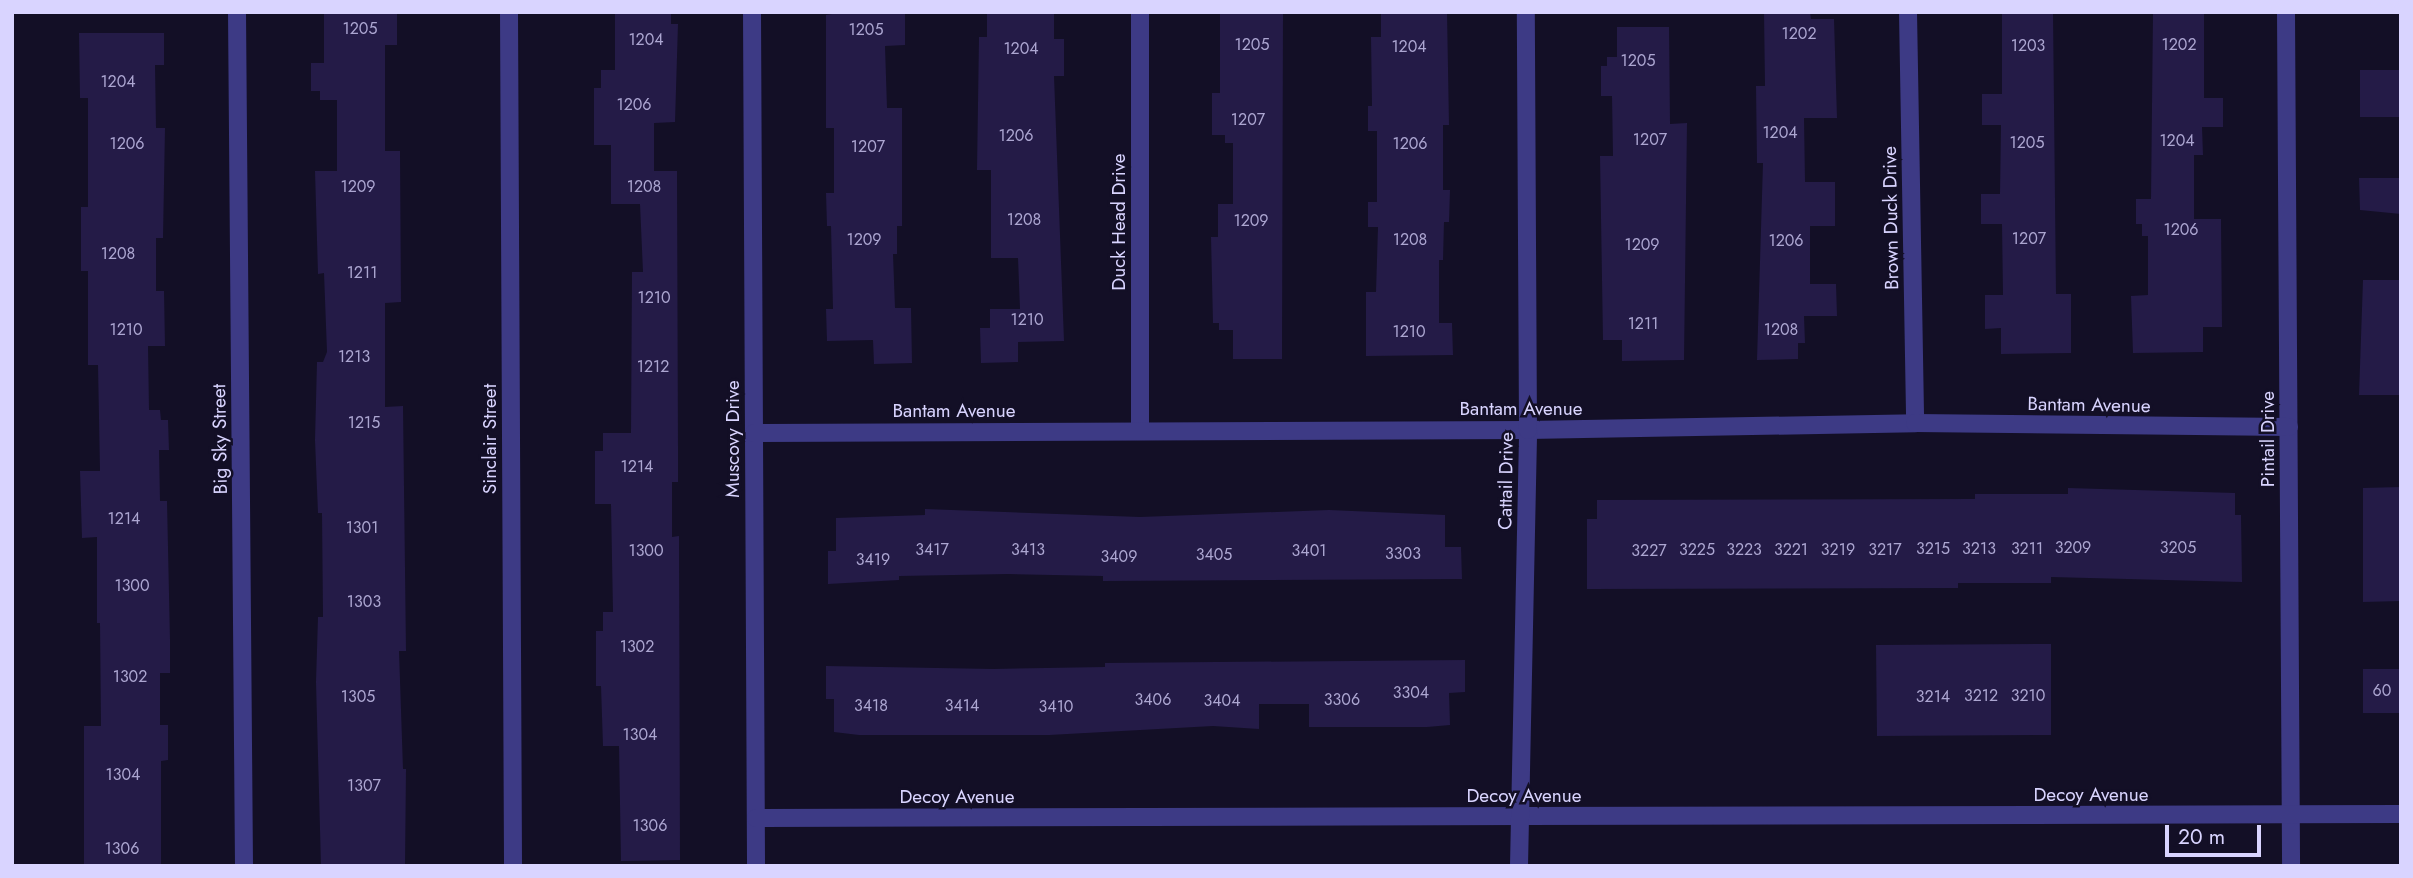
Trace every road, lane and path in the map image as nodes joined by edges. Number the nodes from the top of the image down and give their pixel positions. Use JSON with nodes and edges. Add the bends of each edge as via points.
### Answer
{"nodes":[{"id":1,"x":237,"y":12,"type":"edge"},
{"id":2,"x":509,"y":12,"type":"edge"},
{"id":3,"x":752,"y":12,"type":"edge"},
{"id":4,"x":1140,"y":12,"type":"edge"},
{"id":5,"x":1526,"y":12,"type":"edge"},
{"id":6,"x":1908,"y":12,"type":"edge"},
{"id":7,"x":2286,"y":12,"type":"edge"},
{"id":8,"x":1916,"y":424,"type":"junction"},
{"id":9,"x":2289,"y":427,"type":"junction"},
{"id":10,"x":1528,"y":430,"type":"junction"},
{"id":11,"x":1140,"y":431,"type":"junction"},
{"id":12,"x":754,"y":433,"type":"junction"},
{"id":13,"x":2401,"y":814,"type":"edge"},
{"id":14,"x":2291,"y":815,"type":"junction"},
{"id":15,"x":1520,"y":817,"type":"junction"},
{"id":16,"x":756,"y":818,"type":"junction"},
{"id":17,"x":244,"y":866,"type":"edge"},
{"id":18,"x":513,"y":866,"type":"edge"},
{"id":19,"x":757,"y":866,"type":"edge"},
{"id":20,"x":1519,"y":866,"type":"edge"},
{"id":21,"x":2291,"y":866,"type":"edge"}],
"edges":[{"from":1,"to":17,"type":"street","name":"Big Sky Street"},
{"from":2,"to":18,"type":"street","name":"Sinclair Street"},
{"from":3,"to":12,"type":"street","name":"Muscovy Drive"},
{"from":4,"to":11,"type":"street","name":"Duck Head Drive"},
{"from":5,"to":10,"type":"street","name":"Cattail Drive"},
{"from":6,"to":8,"type":"street","name":"Brown Duck Drive"},
{"from":7,"to":9,"type":"street","name":"Pintail Drive"},
{"from":8,"to":9,"type":"street","name":"Bantam Avenue"},
{"from":8,"to":10,"type":"street","name":"Bantam Avenue"},
{"from":9,"to":14,"type":"street","name":"Pintail Drive"},
{"from":10,"to":11,"type":"street","name":"Bantam Avenue"},
{"from":10,"to":15,"type":"street","name":"Cattail Drive"},
{"from":11,"to":12,"type":"street","name":"Bantam Avenue"},
{"from":12,"to":16,"type":"street","name":"Muscovy Drive"},
{"from":13,"to":14,"type":"street","name":"Decoy Avenue"},
{"from":14,"to":15,"type":"street","name":"Decoy Avenue"},
{"from":14,"to":21,"type":"street","name":"Pintail Drive"},
{"from":15,"to":16,"type":"street","name":"Decoy Avenue"},
{"from":15,"to":20,"type":"street","name":"Cattail Drive"},
{"from":16,"to":19,"type":"street","name":"Muscovy Drive"}]}
